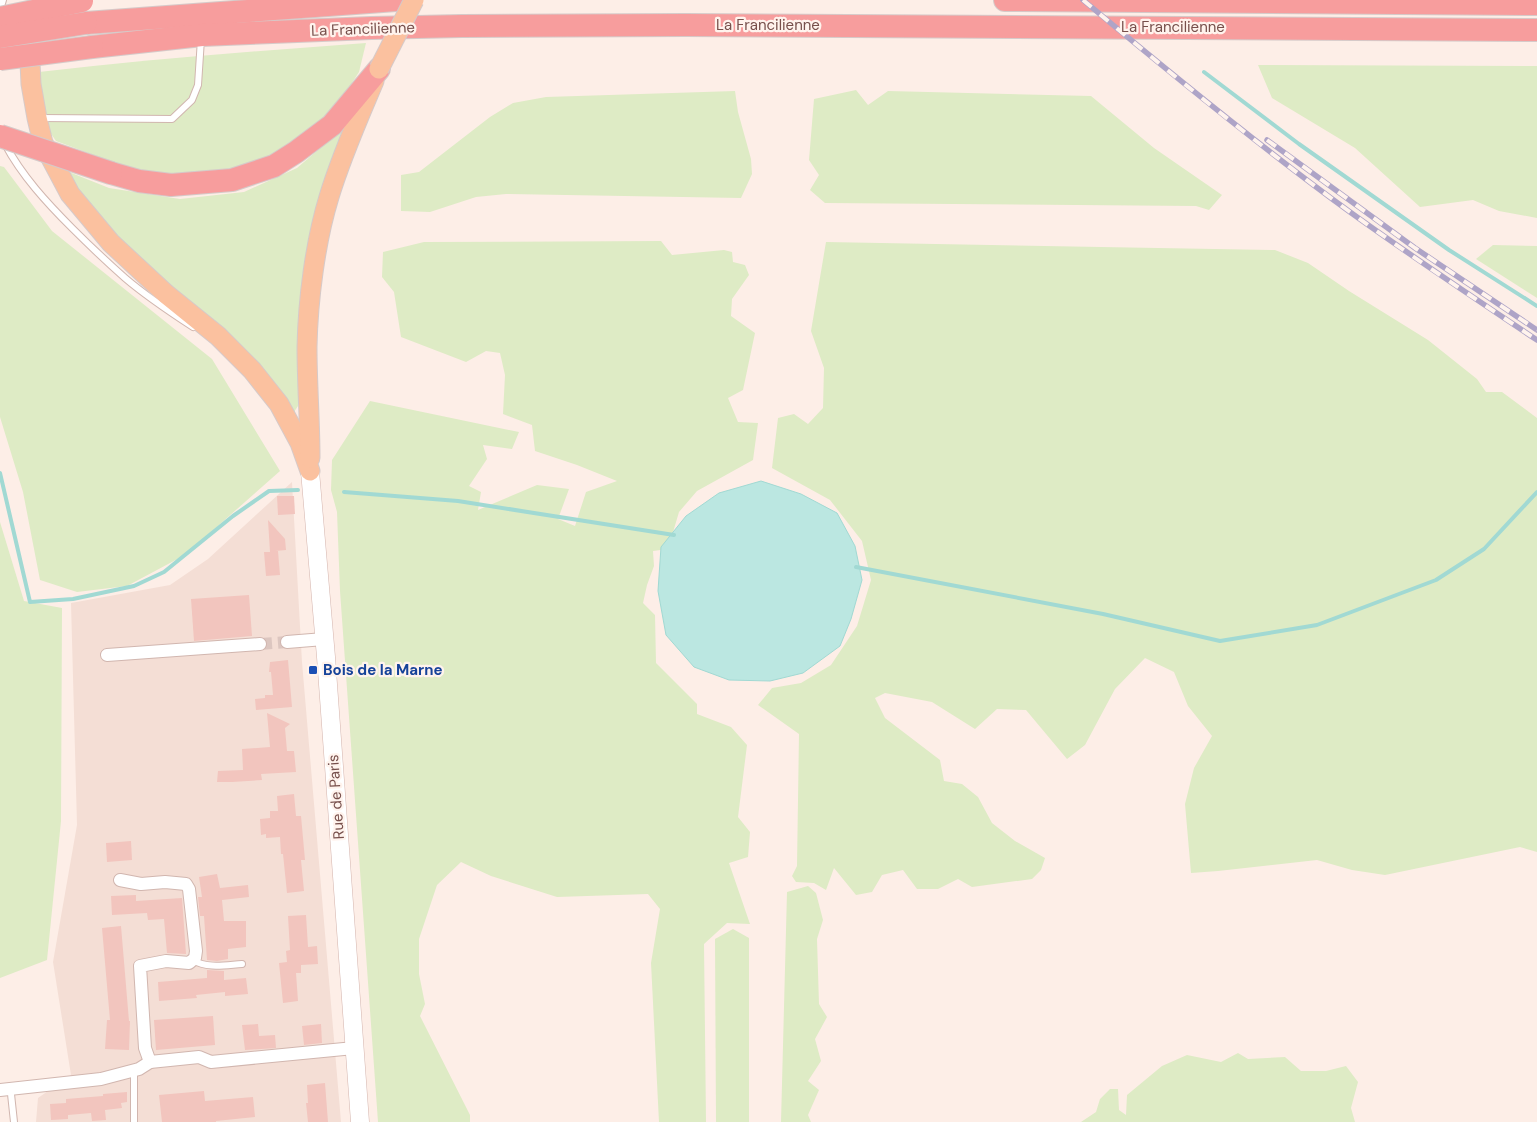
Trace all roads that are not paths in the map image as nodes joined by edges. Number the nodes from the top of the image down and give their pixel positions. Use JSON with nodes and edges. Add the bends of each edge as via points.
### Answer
{"nodes":[{"id":1,"x":3,"y":0,"type":"edge"},
{"id":2,"x":35,"y":0,"type":"edge"},
{"id":3,"x":84,"y":0,"type":"edge"},
{"id":4,"x":396,"y":0,"type":"edge"},
{"id":5,"x":414,"y":0,"type":"edge"},
{"id":6,"x":1005,"y":0,"type":"edge"},
{"id":7,"x":1537,"y":4,"type":"edge"},
{"id":8,"x":0,"y":10,"type":"edge"},
{"id":9,"x":0,"y":18,"type":"edge"},
{"id":10,"x":1537,"y":30,"type":"edge"},
{"id":11,"x":202,"y":35,"type":"junction"},
{"id":12,"x":0,"y":37,"type":"edge"},
{"id":13,"x":0,"y":59,"type":"edge"},
{"id":14,"x":379,"y":69,"type":"junction"},
{"id":15,"x":37,"y":118,"type":"junction"},
{"id":16,"x":0,"y":127,"type":"edge"},
{"id":17,"x":0,"y":136,"type":"edge"},
{"id":18,"x":198,"y":330,"type":"dead end"},
{"id":19,"x":206,"y":335,"type":"dead end"},
{"id":20,"x":229,"y":346,"type":"junction"},
{"id":21,"x":310,"y":471,"type":"junction"},
{"id":22,"x":324,"y":639,"type":"junction"},
{"id":23,"x":287,"y":642,"type":"tunnel mouth"},
{"id":24,"x":260,"y":644,"type":"tunnel mouth"},
{"id":25,"x":107,"y":655,"type":"dead end"},
{"id":26,"x":120,"y":880,"type":"dead end"},
{"id":27,"x":193,"y":960,"type":"junction"},
{"id":28,"x":242,"y":964,"type":"dead end"},
{"id":29,"x":354,"y":1048,"type":"junction"},
{"id":30,"x":150,"y":1062,"type":"junction"},
{"id":31,"x":134,"y":1070,"type":"junction"},
{"id":32,"x":6,"y":1092,"type":"edge"},
{"id":33,"x":14,"y":1122,"type":"edge"},
{"id":34,"x":134,"y":1122,"type":"edge"},
{"id":35,"x":360,"y":1122,"type":"edge"}],
"edges":[{"from":1,"to":8,"type":"lane"},
{"from":2,"to":15,"type":"main road","via":[[29,43]]},
{"from":3,"to":9,"type":"highway","bridge":true},
{"from":4,"to":12,"type":"highway","name":"La Francilienne","bridge":true,"via":[[86,23]]},
{"from":5,"to":14,"type":"main road","bridge":true},
{"from":6,"to":7,"type":"highway","name":"La Francilienne"},
{"from":10,"to":11,"type":"highway","name":"La Francilienne","via":[[666,25],[371,28]]},
{"from":11,"to":13,"type":"highway","name":"La Francilienne","bridge":true},
{"from":11,"to":15,"type":"lane","via":[[198,85],[192,100],[172,119]]},
{"from":14,"to":17,"type":"highway","bridge":true,"via":[[332,125],[274,166],[232,180],[171,185],[139,181]]},
{"from":14,"to":21,"type":"main road","via":[[347,145],[329,198],[317,250],[307,346]]},
{"from":15,"to":20,"type":"main road","via":[[43,143],[70,194],[110,243]]},
{"from":16,"to":18,"type":"lane","via":[[2,140],[12,159],[45,201],[125,278]]},
{"from":19,"to":20,"type":"lane"},
{"from":20,"to":21,"type":"main road","via":[[280,404]]},
{"from":21,"to":22,"type":"main road","name":"Rue de Paris"},
{"from":22,"to":23,"type":"street"},
{"from":22,"to":29,"type":"main road","name":"Rue de Paris"},
{"from":24,"to":25,"type":"street"},
{"from":26,"to":27,"type":"street","via":[[141,884],[186,884],[196,951]]},
{"from":27,"to":28,"type":"lane","via":[[207,966]]},
{"from":27,"to":30,"type":"street","via":[[189,963],[166,961],[140,966],[146,1048]]},
{"from":29,"to":30,"type":"street","via":[[211,1062],[199,1057]]},
{"from":29,"to":35,"type":"main road","name":"Rue de Paris"},
{"from":30,"to":31,"type":"street"},
{"from":31,"to":32,"type":"street","via":[[100,1079]]},
{"from":31,"to":34,"type":"lane"},
{"from":32,"to":33,"type":"lane"}]}
